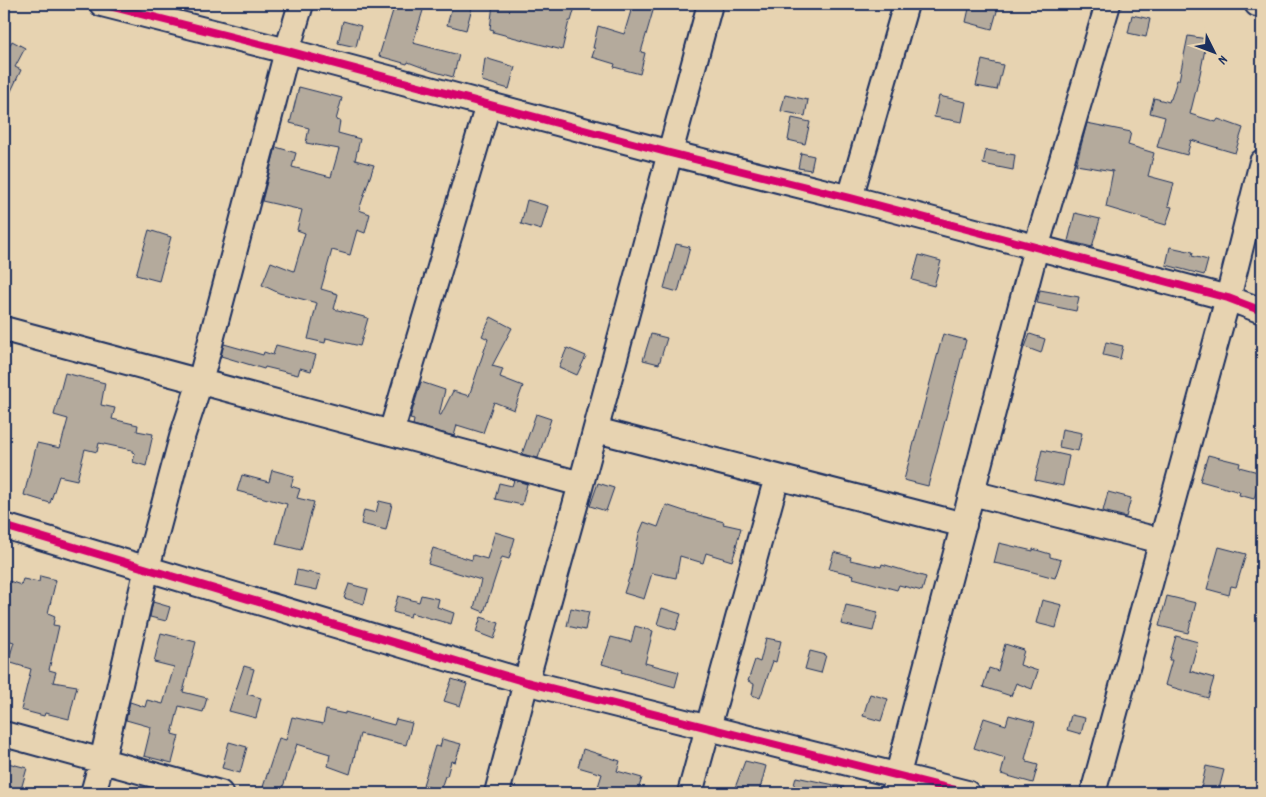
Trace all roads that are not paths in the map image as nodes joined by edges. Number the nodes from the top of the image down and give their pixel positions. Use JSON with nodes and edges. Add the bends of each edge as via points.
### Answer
{"nodes":[{"id":1,"x":102,"y":4,"type":"edge"},
{"id":2,"x":301,"y":4,"type":"edge"},
{"id":3,"x":710,"y":4,"type":"edge"},
{"id":4,"x":906,"y":4,"type":"edge"},
{"id":5,"x":1108,"y":4,"type":"edge"},
{"id":6,"x":1257,"y":4,"type":"edge"},
{"id":7,"x":1262,"y":5,"type":"edge"},
{"id":8,"x":287,"y":51,"type":"junction"},
{"id":9,"x":488,"y":105,"type":"junction"},
{"id":10,"x":670,"y":153,"type":"junction"},
{"id":11,"x":1262,"y":162,"type":"edge"},
{"id":12,"x":850,"y":198,"type":"junction"},
{"id":13,"x":1036,"y":248,"type":"junction"},
{"id":14,"x":1228,"y":298,"type":"junction"},
{"id":15,"x":1262,"y":311,"type":"edge"},
{"id":16,"x":4,"y":329,"type":"edge"},
{"id":17,"x":200,"y":382,"type":"junction"},
{"id":18,"x":596,"y":430,"type":"junction"},
{"id":19,"x":391,"y":433,"type":"junction"},
{"id":20,"x":777,"y":477,"type":"junction"},
{"id":21,"x":581,"y":484,"type":"junction"},
{"id":22,"x":972,"y":493,"type":"junction"},
{"id":23,"x":964,"y":525,"type":"junction"},
{"id":24,"x":4,"y":526,"type":"edge"},
{"id":25,"x":1162,"y":541,"type":"junction"},
{"id":26,"x":147,"y":568,"type":"junction"},
{"id":27,"x":526,"y":682,"type":"junction"},
{"id":28,"x":708,"y":727,"type":"junction"},
{"id":29,"x":4,"y":734,"type":"edge"},
{"id":30,"x":102,"y":761,"type":"junction"},
{"id":31,"x":896,"y":785,"type":"edge"},
{"id":32,"x":93,"y":793,"type":"edge"},
{"id":33,"x":220,"y":793,"type":"edge"},
{"id":34,"x":497,"y":793,"type":"edge"},
{"id":35,"x":690,"y":793,"type":"edge"},
{"id":36,"x":966,"y":793,"type":"edge"},
{"id":37,"x":1093,"y":793,"type":"edge"}],
"edges":[{"from":1,"to":8,"type":"street"},
{"from":2,"to":8,"type":"street"},
{"from":3,"to":10,"type":"street"},
{"from":4,"to":12,"type":"street"},
{"from":5,"to":13,"type":"street"},
{"from":6,"to":7,"type":"street"},
{"from":8,"to":9,"type":"street"},
{"from":8,"to":17,"type":"street"},
{"from":9,"to":10,"type":"street"},
{"from":9,"to":19,"type":"street"},
{"from":10,"to":12,"type":"street"},
{"from":10,"to":18,"type":"street"},
{"from":11,"to":14,"type":"street"},
{"from":12,"to":13,"type":"street"},
{"from":13,"to":14,"type":"street"},
{"from":13,"to":22,"type":"street"},
{"from":14,"to":15,"type":"street"},
{"from":14,"to":25,"type":"street"},
{"from":16,"to":17,"type":"street"},
{"from":17,"to":19,"type":"street"},
{"from":17,"to":26,"type":"street"},
{"from":18,"to":20,"type":"street"},
{"from":18,"to":21,"type":"street"},
{"from":19,"to":21,"type":"street"},
{"from":20,"to":23,"type":"street"},
{"from":20,"to":28,"type":"street"},
{"from":21,"to":27,"type":"street"},
{"from":22,"to":23,"type":"street"},
{"from":22,"to":25,"type":"street"},
{"from":23,"to":31,"type":"street"},
{"from":24,"to":26,"type":"street"},
{"from":25,"to":37,"type":"street"},
{"from":26,"to":27,"type":"street"},
{"from":26,"to":30,"type":"street"},
{"from":27,"to":28,"type":"street"},
{"from":27,"to":34,"type":"street"},
{"from":28,"to":31,"type":"street"},
{"from":28,"to":35,"type":"street"},
{"from":29,"to":30,"type":"street"},
{"from":30,"to":32,"type":"street"},
{"from":30,"to":33,"type":"street"},
{"from":31,"to":36,"type":"street"}]}
